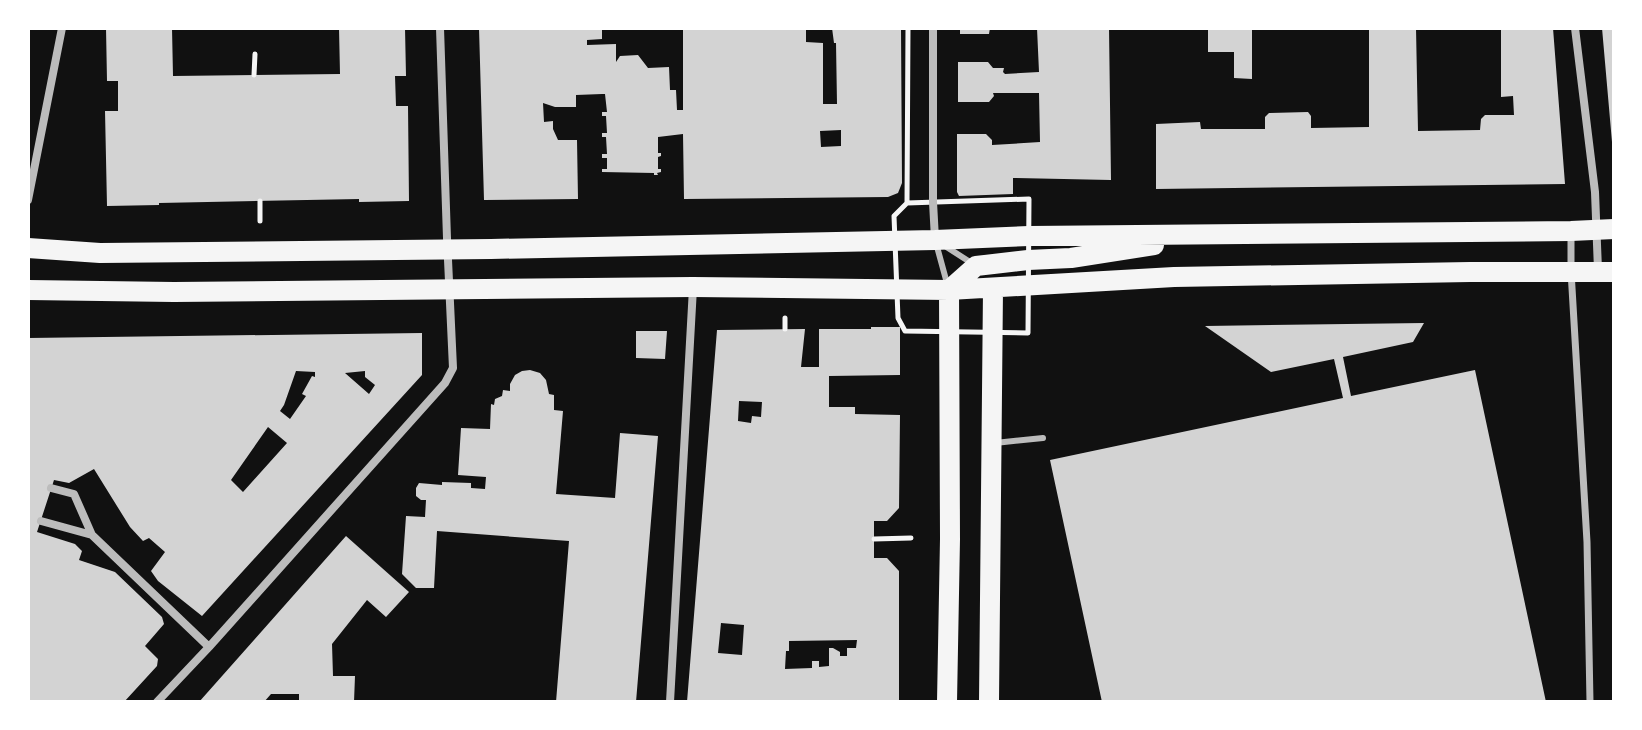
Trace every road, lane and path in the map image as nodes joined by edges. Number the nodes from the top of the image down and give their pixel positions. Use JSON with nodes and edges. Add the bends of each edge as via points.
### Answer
{"nodes":[{"id":1,"x":62,"y":28,"type":"edge"},
{"id":2,"x":440,"y":28,"type":"edge"},
{"id":3,"x":908,"y":28,"type":"edge"},
{"id":4,"x":933,"y":28,"type":"edge"},
{"id":5,"x":1575,"y":28,"type":"edge"},
{"id":6,"x":255,"y":54,"type":"dead end"},
{"id":7,"x":254,"y":75,"type":"dead end"},
{"id":8,"x":28,"y":200,"type":"edge"},
{"id":9,"x":260,"y":201,"type":"dead end"},
{"id":10,"x":907,"y":203,"type":"dead end"},
{"id":11,"x":260,"y":221,"type":"dead end"},
{"id":12,"x":1605,"y":230,"type":"edge"},
{"id":13,"x":1571,"y":231,"type":"junction"},
{"id":14,"x":1223,"y":235,"type":"junction"},
{"id":15,"x":935,"y":240,"type":"junction"},
{"id":16,"x":28,"y":248,"type":"edge"},
{"id":17,"x":447,"y":249,"type":"junction"},
{"id":18,"x":976,"y":266,"type":"junction"},
{"id":19,"x":1571,"y":271,"type":"junction"},
{"id":20,"x":1606,"y":272,"type":"edge"},
{"id":21,"x":693,"y":287,"type":"junction"},
{"id":22,"x":450,"y":289,"type":"junction"},
{"id":23,"x":993,"y":289,"type":"junction"},
{"id":24,"x":28,"y":290,"type":"edge"},
{"id":25,"x":949,"y":290,"type":"junction"},
{"id":26,"x":785,"y":318,"type":"dead end"},
{"id":27,"x":785,"y":329,"type":"dead end"},
{"id":28,"x":1043,"y":438,"type":"dead end"},
{"id":29,"x":992,"y":443,"type":"junction"},
{"id":30,"x":51,"y":488,"type":"dead end"},
{"id":31,"x":41,"y":521,"type":"dead end"},
{"id":32,"x":92,"y":535,"type":"junction"},
{"id":33,"x":911,"y":538,"type":"dead end"},
{"id":34,"x":874,"y":539,"type":"dead end"},
{"id":35,"x":209,"y":647,"type":"junction"},
{"id":36,"x":157,"y":702,"type":"edge"},
{"id":37,"x":670,"y":702,"type":"edge"},
{"id":38,"x":947,"y":702,"type":"edge"},
{"id":39,"x":989,"y":702,"type":"edge"},
{"id":40,"x":1590,"y":702,"type":"edge"}],
"edges":[{"from":1,"to":8,"type":"street"},
{"from":2,"to":17,"type":"street"},
{"from":3,"to":10,"type":"path"},
{"from":4,"to":15,"type":"street"},
{"from":5,"to":12,"type":"street","via":[[1595,192]]},
{"from":6,"to":7,"type":"path"},
{"from":9,"to":11,"type":"path"},
{"from":12,"to":13,"type":"main road"},
{"from":12,"to":20,"type":"street"},
{"from":13,"to":14,"type":"main road"},
{"from":13,"to":19,"type":"street"},
{"from":14,"to":15,"type":"main road"},
{"from":14,"to":18,"type":"main road"},
{"from":15,"to":17,"type":"main road"},
{"from":15,"to":18,"type":"lane"},
{"from":15,"to":25,"type":"lane"},
{"from":16,"to":17,"type":"main road","via":[[100,253]]},
{"from":17,"to":22,"type":"street"},
{"from":18,"to":23,"type":"lane"},
{"from":18,"to":25,"type":"main road"},
{"from":19,"to":20,"type":"main road"},
{"from":19,"to":23,"type":"main road","via":[[1174,277]]},
{"from":19,"to":40,"type":"street","via":[[1587,542]]},
{"from":21,"to":22,"type":"main road"},
{"from":21,"to":25,"type":"main road"},
{"from":21,"to":37,"type":"street"},
{"from":22,"to":24,"type":"main road"},
{"from":22,"to":35,"type":"street","via":[[453,368],[445,383]]},
{"from":23,"to":25,"type":"main road"},
{"from":23,"to":29,"type":"main road"},
{"from":25,"to":38,"type":"main road"},
{"from":26,"to":27,"type":"path"},
{"from":28,"to":29,"type":"lane"},
{"from":29,"to":39,"type":"main road"},
{"from":30,"to":32,"type":"street","via":[[74,494]]},
{"from":31,"to":32,"type":"street"},
{"from":32,"to":35,"type":"street"},
{"from":33,"to":34,"type":"path"},
{"from":35,"to":36,"type":"street"}]}
